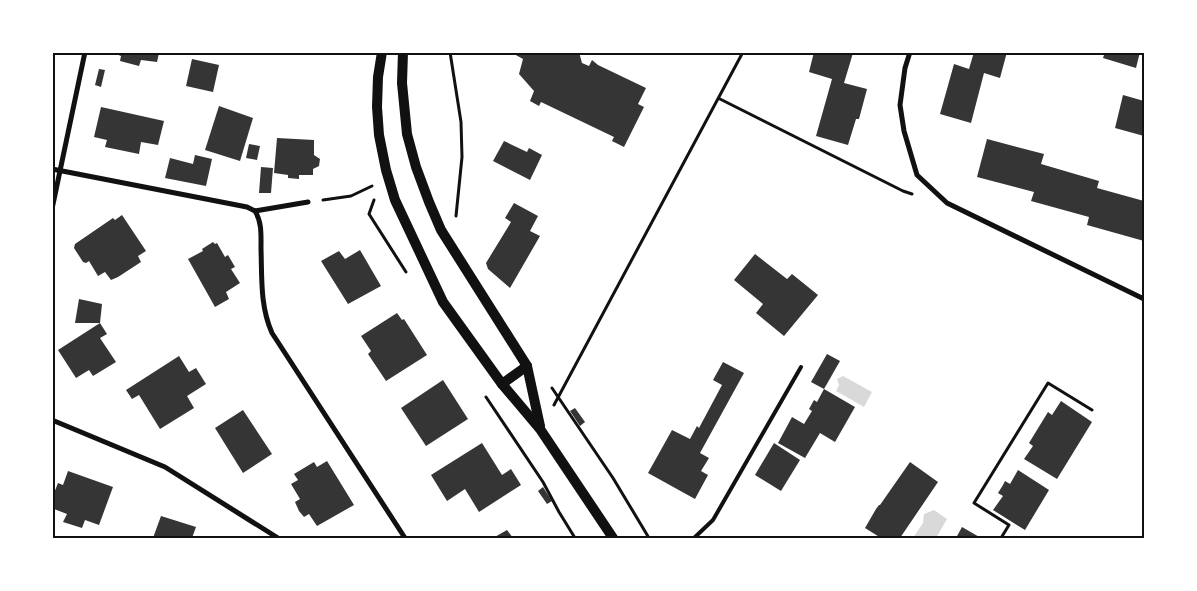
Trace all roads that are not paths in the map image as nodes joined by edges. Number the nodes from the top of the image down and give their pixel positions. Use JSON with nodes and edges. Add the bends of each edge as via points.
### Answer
{"nodes":[{"id":1,"x":85,"y":52,"type":"edge"},
{"id":2,"x":382,"y":52,"type":"edge"},
{"id":3,"x":403,"y":52,"type":"edge"},
{"id":4,"x":910,"y":52,"type":"edge"},
{"id":5,"x":52,"y":169,"type":"edge"},
{"id":6,"x":60,"y":170,"type":"junction"},
{"id":7,"x":308,"y":202,"type":"road end"},
{"id":8,"x":52,"y":209,"type":"edge"},
{"id":9,"x":255,"y":210,"type":"junction"},
{"id":10,"x":1144,"y":299,"type":"edge"},
{"id":11,"x":527,"y":366,"type":"junction"},
{"id":12,"x":801,"y":367,"type":"dead end"},
{"id":13,"x":502,"y":384,"type":"junction"},
{"id":14,"x":52,"y":420,"type":"edge"},
{"id":15,"x":540,"y":429,"type":"junction"},
{"id":16,"x":278,"y":538,"type":"edge"},
{"id":17,"x":405,"y":538,"type":"edge"},
{"id":18,"x":613,"y":538,"type":"edge"},
{"id":19,"x":694,"y":538,"type":"edge"}],
"edges":[{"from":1,"to":6,"type":"street"},
{"from":2,"to":13,"type":"main road","via":[[378,77],[379,136],[395,200],[443,302]]},
{"from":3,"to":11,"type":"main road","via":[[402,83],[407,134],[429,202],[441,230]]},
{"from":4,"to":10,"type":"street","via":[[900,105],[904,131],[918,175],[947,203]]},
{"from":5,"to":6,"type":"street"},
{"from":6,"to":8,"type":"street"},
{"from":6,"to":9,"type":"street"},
{"from":7,"to":9,"type":"street"},
{"from":9,"to":17,"type":"street","via":[[260,219],[263,304],[270,328]]},
{"from":11,"to":13,"type":"main road"},
{"from":11,"to":15,"type":"main road"},
{"from":12,"to":19,"type":"lane","via":[[713,520]]},
{"from":13,"to":15,"type":"main road"},
{"from":14,"to":16,"type":"street","via":[[165,467]]},
{"from":15,"to":18,"type":"main road"}]}
